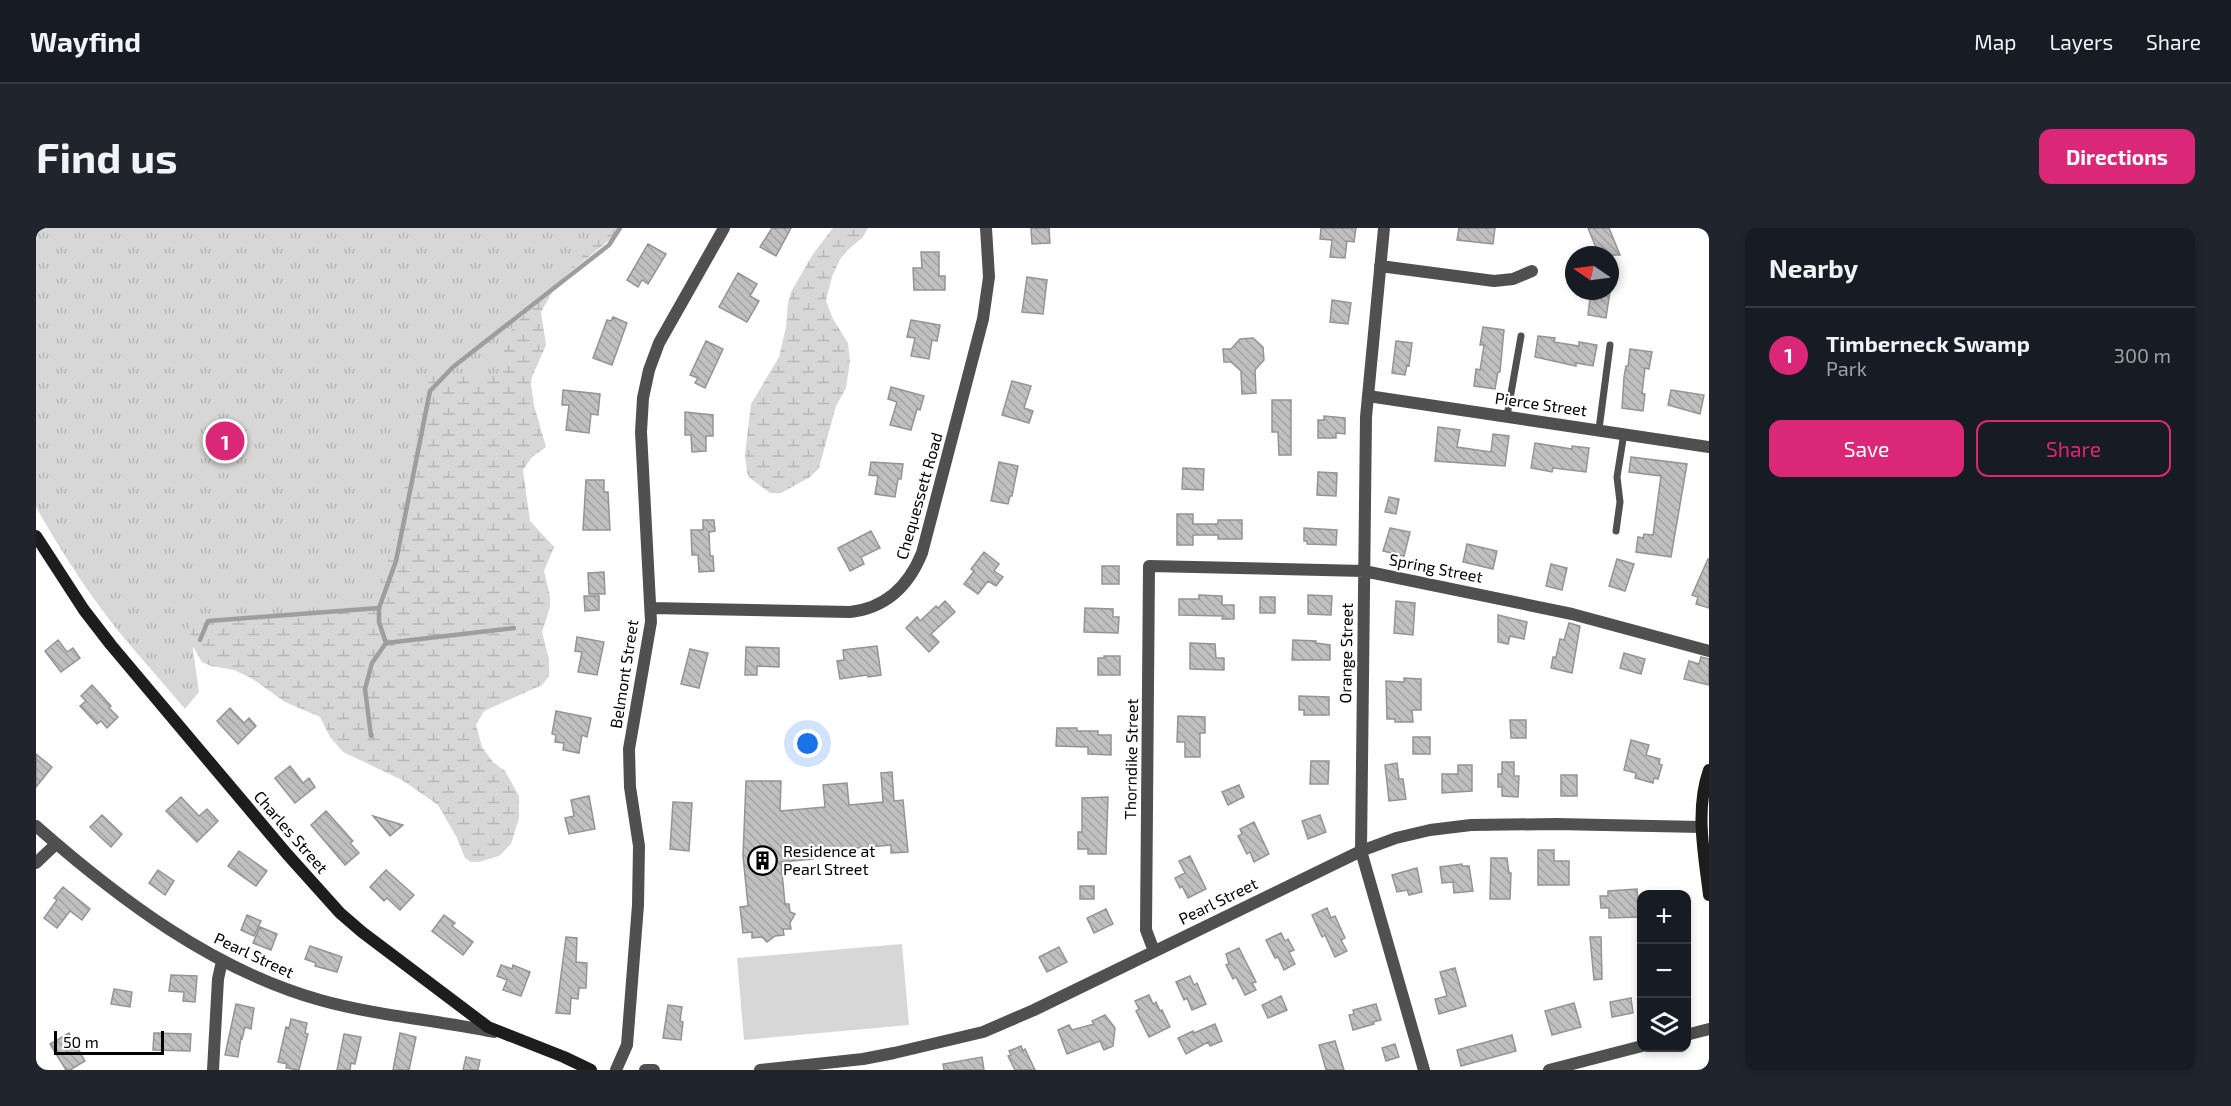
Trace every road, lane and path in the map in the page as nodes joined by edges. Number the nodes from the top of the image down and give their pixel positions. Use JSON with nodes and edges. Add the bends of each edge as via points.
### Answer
{"nodes":[{"id":1,"x":724,"y":228,"type":"edge"},
{"id":2,"x":986,"y":228,"type":"edge"},
{"id":3,"x":1384,"y":228,"type":"edge"},
{"id":4,"x":1380,"y":266,"type":"junction"},
{"id":5,"x":1532,"y":271,"type":"dead end"},
{"id":6,"x":1521,"y":336,"type":"dead end"},
{"id":7,"x":1610,"y":345,"type":"dead end"},
{"id":8,"x":1368,"y":396,"type":"junction"},
{"id":9,"x":1507,"y":416,"type":"junction"},
{"id":10,"x":1599,"y":429,"type":"junction"},
{"id":11,"x":1624,"y":433,"type":"junction"},
{"id":12,"x":1709,"y":447,"type":"edge"},
{"id":13,"x":1616,"y":531,"type":"dead end"},
{"id":14,"x":36,"y":536,"type":"edge"},
{"id":15,"x":1149,"y":566,"type":"joint"},
{"id":16,"x":1364,"y":571,"type":"junction"},
{"id":17,"x":651,"y":608,"type":"junction"},
{"id":18,"x":1709,"y":651,"type":"edge"},
{"id":19,"x":1709,"y":770,"type":"edge"},
{"id":20,"x":36,"y":826,"type":"edge"},
{"id":21,"x":1701,"y":827,"type":"junction"},
{"id":22,"x":57,"y":844,"type":"junction"},
{"id":23,"x":1361,"y":851,"type":"junction"},
{"id":24,"x":36,"y":863,"type":"edge"},
{"id":25,"x":1709,"y":895,"type":"edge"},
{"id":26,"x":1154,"y":951,"type":"junction"},
{"id":27,"x":222,"y":961,"type":"junction"},
{"id":28,"x":1709,"y":1029,"type":"edge"},
{"id":29,"x":496,"y":1032,"type":"junction"},
{"id":30,"x":1691,"y":1034,"type":"edge"},
{"id":31,"x":1637,"y":1047,"type":"edge"},
{"id":32,"x":213,"y":1070,"type":"edge"},
{"id":33,"x":591,"y":1070,"type":"edge"},
{"id":34,"x":616,"y":1070,"type":"edge"},
{"id":35,"x":645,"y":1070,"type":"edge"},
{"id":36,"x":654,"y":1070,"type":"edge"},
{"id":37,"x":760,"y":1070,"type":"edge"},
{"id":38,"x":1424,"y":1070,"type":"edge"},
{"id":39,"x":1549,"y":1070,"type":"edge"}],
"edges":[{"from":1,"to":17,"type":"street","name":"Belmont Street","via":[[659,343],[646,383],[641,432]]},
{"from":2,"to":17,"type":"street","name":"Chequessett Road","via":[[989,277],[984,319],[922,553],[903,587],[876,606],[850,612]]},
{"from":3,"to":4,"type":"street","name":"Orange Street"},
{"from":4,"to":5,"type":"street","via":[[1494,281]]},
{"from":4,"to":8,"type":"street","name":"Orange Street"},
{"from":6,"to":9,"type":"lane"},
{"from":7,"to":10,"type":"lane"},
{"from":8,"to":9,"type":"street","name":"Pierce Street"},
{"from":8,"to":16,"type":"street","name":"Orange Street"},
{"from":9,"to":10,"type":"street","name":"Pierce Street"},
{"from":10,"to":11,"type":"street","name":"Pierce Street"},
{"from":11,"to":12,"type":"street","name":"Pierce Street"},
{"from":11,"to":13,"type":"lane","via":[[1617,477],[1620,502]]},
{"from":14,"to":29,"type":"street","name":"Charles Street","via":[[111,645],[340,913]]},
{"from":15,"to":16,"type":"street","name":"Spring Street"},
{"from":15,"to":26,"type":"street","name":"Thorndike Street","via":[[1146,930]]},
{"from":16,"to":18,"type":"street","name":"Spring Street","via":[[1572,614]]},
{"from":16,"to":23,"type":"street","name":"Orange Street"},
{"from":17,"to":34,"type":"street","name":"Belmont Street","via":[[629,749],[639,846],[638,905],[627,1045]]},
{"from":19,"to":21,"type":"street"},
{"from":20,"to":22,"type":"street","name":"Pearl Street"},
{"from":21,"to":23,"type":"street","name":"Pearl Street","via":[[1462,826],[1411,834]]},
{"from":21,"to":25,"type":"street"},
{"from":22,"to":24,"type":"street"},
{"from":22,"to":27,"type":"street","name":"Pearl Street","via":[[150,915]]},
{"from":23,"to":26,"type":"street","name":"Pearl Street"},
{"from":23,"to":38,"type":"street","name":"Orange Street"},
{"from":26,"to":37,"type":"street","name":"Pearl Street","via":[[983,1032],[863,1059]]},
{"from":27,"to":29,"type":"street","name":"Pearl Street","via":[[323,1001]]},
{"from":27,"to":32,"type":"street"},
{"from":28,"to":30,"type":"street"},
{"from":29,"to":33,"type":"street","name":"Charles Street"},
{"from":31,"to":39,"type":"street"},
{"from":35,"to":36,"type":"street"}]}
